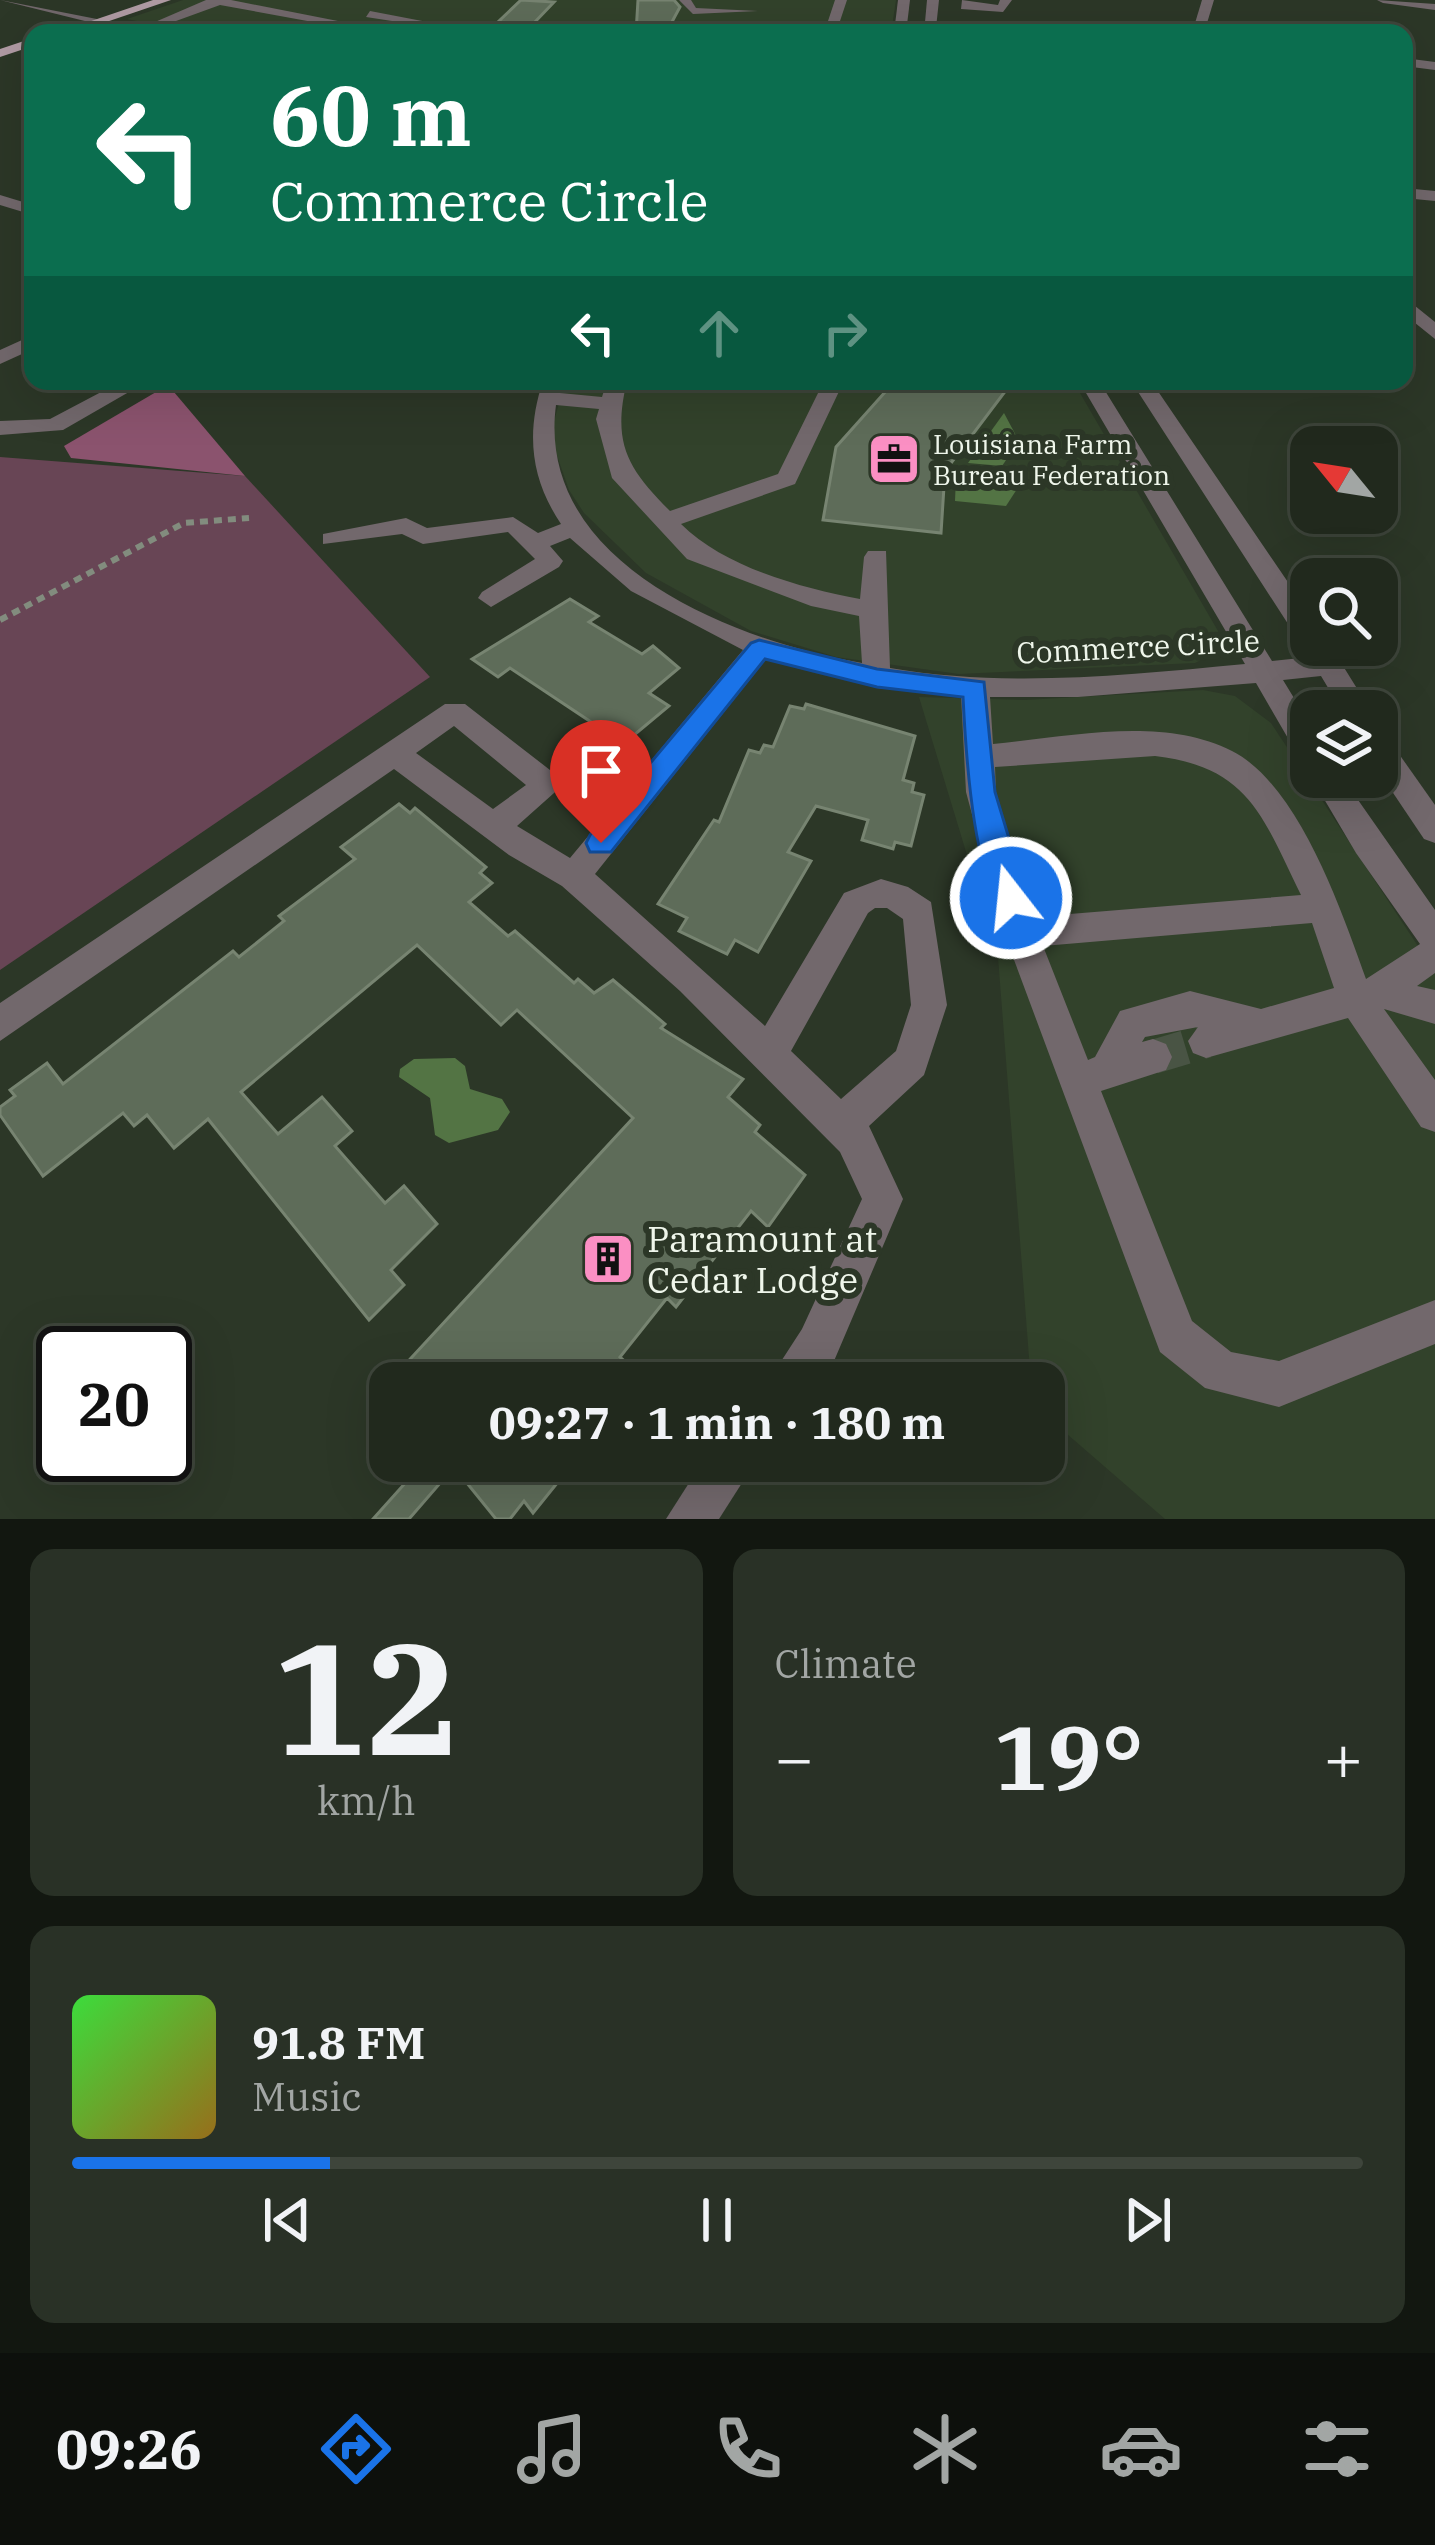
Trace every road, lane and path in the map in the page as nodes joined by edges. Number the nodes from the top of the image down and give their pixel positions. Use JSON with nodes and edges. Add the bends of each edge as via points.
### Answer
{"nodes":[{"id":1,"x":2,"y":0,"type":"edge"},
{"id":2,"x":102,"y":0,"type":"edge"},
{"id":3,"x":165,"y":0,"type":"edge"},
{"id":4,"x":216,"y":0,"type":"edge"},
{"id":5,"x":289,"y":0,"type":"edge"},
{"id":6,"x":968,"y":0,"type":"edge"},
{"id":7,"x":1006,"y":0,"type":"edge"},
{"id":8,"x":1383,"y":0,"type":"edge"},
{"id":9,"x":765,"y":1,"type":"edge"},
{"id":10,"x":1409,"y":2,"type":"edge"},
{"id":11,"x":751,"y":4,"type":"edge"},
{"id":12,"x":721,"y":6,"type":"edge"},
{"id":13,"x":932,"y":7,"type":"edge"},
{"id":14,"x":1435,"y":7,"type":"edge"},
{"id":15,"x":688,"y":11,"type":"edge"},
{"id":16,"x":62,"y":13,"type":"junction"},
{"id":17,"x":316,"y":17,"type":"junction"},
{"id":18,"x":101,"y":20,"type":"junction"},
{"id":19,"x":161,"y":22,"type":"dead end"},
{"id":20,"x":343,"y":22,"type":"junction"},
{"id":21,"x":89,"y":24,"type":"edge"},
{"id":22,"x":297,"y":24,"type":"edge"},
{"id":23,"x":338,"y":24,"type":"edge"},
{"id":24,"x":352,"y":24,"type":"edge"},
{"id":25,"x":416,"y":24,"type":"edge"},
{"id":26,"x":952,"y":24,"type":"edge"},
{"id":27,"x":1413,"y":312,"type":"edge"},
{"id":28,"x":1435,"y":333,"type":"edge"},
{"id":29,"x":121,"y":390,"type":"edge"},
{"id":30,"x":550,"y":390,"type":"edge"},
{"id":31,"x":571,"y":390,"type":"edge"},
{"id":32,"x":830,"y":390,"type":"edge"},
{"id":33,"x":1094,"y":390,"type":"edge"},
{"id":34,"x":1147,"y":390,"type":"edge"},
{"id":35,"x":614,"y":392,"type":"edge"},
{"id":36,"x":0,"y":428,"type":"edge"},
{"id":37,"x":249,"y":518,"type":"dead end"},
{"id":38,"x":665,"y":521,"type":"junction"},
{"id":39,"x":574,"y":528,"type":"junction"},
{"id":40,"x":332,"y":539,"type":"dead end"},
{"id":41,"x":534,"y":543,"type":"junction"},
{"id":42,"x":877,"y":557,"type":"dead end"},
{"id":43,"x":491,"y":598,"type":"dead end"},
{"id":44,"x":1290,"y":606,"type":"edge"},
{"id":45,"x":872,"y":610,"type":"junction"},
{"id":46,"x":0,"y":620,"type":"edge"},
{"id":47,"x":759,"y":649,"type":"junction"},
{"id":48,"x":1290,"y":665,"type":"edge"},
{"id":49,"x":1264,"y":672,"type":"junction"},
{"id":50,"x":877,"y":678,"type":"junction"},
{"id":51,"x":975,"y":689,"type":"junction"},
{"id":52,"x":1290,"y":716,"type":"edge"},
{"id":53,"x":394,"y":753,"type":"junction"},
{"id":54,"x":980,"y":757,"type":"junction"},
{"id":55,"x":1398,"y":776,"type":"edge"},
{"id":56,"x":1339,"y":798,"type":"edge"},
{"id":57,"x":494,"y":826,"type":"junction"},
{"id":58,"x":1435,"y":830,"type":"edge"},
{"id":59,"x":574,"y":876,"type":"junction"},
{"id":60,"x":1324,"y":908,"type":"junction"},
{"id":61,"x":1022,"y":934,"type":"junction"},
{"id":62,"x":1435,"y":937,"type":"edge"},
{"id":63,"x":1435,"y":953,"type":"edge"},
{"id":64,"x":1368,"y":995,"type":"junction"},
{"id":65,"x":1435,"y":1007,"type":"edge"},
{"id":66,"x":0,"y":1024,"type":"edge"},
{"id":67,"x":1258,"y":1025,"type":"junction"},
{"id":68,"x":1206,"y":1041,"type":"tunnel mouth"},
{"id":69,"x":769,"y":1054,"type":"junction"},
{"id":70,"x":1153,"y":1057,"type":"tunnel mouth"},
{"id":71,"x":1091,"y":1076,"type":"junction"},
{"id":72,"x":1435,"y":1112,"type":"edge"},
{"id":73,"x":841,"y":1125,"type":"junction"},
{"id":74,"x":1435,"y":1322,"type":"edge"},
{"id":75,"x":805,"y":1362,"type":"edge"},
{"id":76,"x":717,"y":1482,"type":"edge"},
{"id":77,"x":690,"y":1519,"type":"edge"}],
"edges":[{"from":1,"to":16,"type":"street"},
{"from":2,"to":16,"type":"street"},
{"from":3,"to":18,"type":"main road"},
{"from":4,"to":17,"type":"street"},
{"from":4,"to":19,"type":"street"},
{"from":5,"to":25,"type":"street"},
{"from":6,"to":7,"type":"street","via":[[965,7],[1003,9]]},
{"from":8,"to":10,"type":"street"},
{"from":9,"to":11,"type":"street"},
{"from":10,"to":14,"type":"street"},
{"from":11,"to":12,"type":"street"},
{"from":12,"to":15,"type":"street"},
{"from":13,"to":26,"type":"street","via":[[954,16]]},
{"from":16,"to":18,"type":"street"},
{"from":17,"to":20,"type":"street"},
{"from":17,"to":22,"type":"street"},
{"from":18,"to":21,"type":"main road"},
{"from":20,"to":23,"type":"street"},
{"from":20,"to":24,"type":"street"},
{"from":27,"to":28,"type":"street"},
{"from":29,"to":36,"type":"street","via":[[55,425]]},
{"from":30,"to":39,"type":"street","name":"Commerce Circle","via":[[544,471]]},
{"from":31,"to":35,"type":"street"},
{"from":32,"to":38,"type":"street","via":[[787,479]]},
{"from":33,"to":49,"type":"street"},
{"from":34,"to":44,"type":"street"},
{"from":35,"to":38,"type":"street","via":[[608,419],[624,478]]},
{"from":37,"to":46,"type":"path","via":[[184,523]]},
{"from":38,"to":45,"type":"street","via":[[696,553],[751,577]]},
{"from":39,"to":41,"type":"street"},
{"from":39,"to":47,"type":"street","name":"Commerce Circle","via":[[630,580]]},
{"from":40,"to":41,"type":"street","via":[[406,526],[423,536],[513,524]]},
{"from":41,"to":43,"type":"street","via":[[550,561]]},
{"from":42,"to":45,"type":"street"},
{"from":45,"to":50,"type":"street"},
{"from":47,"to":50,"type":"street","name":"Commerce Circle"},
{"from":47,"to":59,"type":"street"},
{"from":48,"to":49,"type":"street","name":"Commerce Circle"},
{"from":49,"to":51,"type":"street","name":"Commerce Circle"},
{"from":49,"to":52,"type":"street"},
{"from":50,"to":51,"type":"street","name":"Commerce Circle"},
{"from":51,"to":54,"type":"street"},
{"from":53,"to":57,"type":"street"},
{"from":53,"to":57,"type":"street","via":[[455,711],[548,784]]},
{"from":53,"to":66,"type":"street"},
{"from":54,"to":60,"type":"street","via":[[1160,745],[1225,758],[1246,775]]},
{"from":54,"to":61,"type":"street","via":[[981,792]]},
{"from":55,"to":58,"type":"street"},
{"from":56,"to":62,"type":"street"},
{"from":57,"to":59,"type":"street"},
{"from":59,"to":69,"type":"street"},
{"from":60,"to":61,"type":"street"},
{"from":60,"to":64,"type":"street"},
{"from":61,"to":71,"type":"street"},
{"from":63,"to":64,"type":"street"},
{"from":64,"to":65,"type":"street"},
{"from":64,"to":67,"type":"street"},
{"from":64,"to":72,"type":"street"},
{"from":67,"to":68,"type":"street"},
{"from":67,"to":71,"type":"street","via":[[1190,1007],[1132,1023]]},
{"from":69,"to":73,"type":"street"},
{"from":69,"to":73,"type":"street","via":[[856,903],[888,893],[919,912],[929,1005],[911,1062]]},
{"from":70,"to":71,"type":"street"},
{"from":71,"to":74,"type":"street","via":[[1176,1336],[1221,1372],[1280,1384]]},
{"from":73,"to":75,"type":"street","via":[[883,1199]]},
{"from":76,"to":77,"type":"street"}]}
